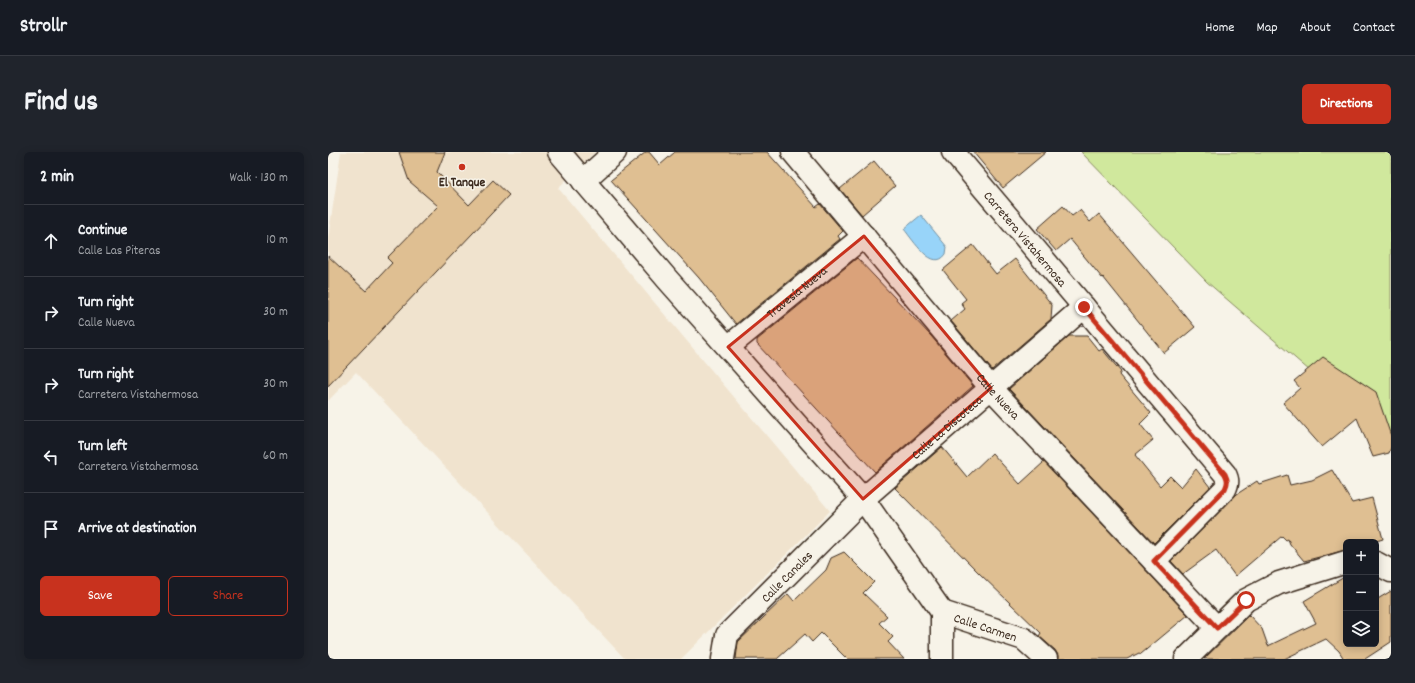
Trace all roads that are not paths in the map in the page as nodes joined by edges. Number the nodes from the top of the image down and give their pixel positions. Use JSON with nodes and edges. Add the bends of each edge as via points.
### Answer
{"nodes":[{"id":1,"x":559,"y":152,"type":"edge"},
{"id":2,"x":616,"y":152,"type":"edge"},
{"id":3,"x":793,"y":152,"type":"edge"},
{"id":4,"x":953,"y":152,"type":"edge"},
{"id":5,"x":583,"y":181,"type":"junction"},
{"id":6,"x":864,"y":236,"type":"junction"},
{"id":7,"x":1084,"y":307,"type":"junction"},
{"id":8,"x":728,"y":347,"type":"junction"},
{"id":9,"x":991,"y":388,"type":"junction"},
{"id":10,"x":863,"y":500,"type":"junction"},
{"id":11,"x":1154,"y":561,"type":"junction"},
{"id":12,"x":1343,"y":563,"type":"edge"},
{"id":13,"x":1379,"y":565,"type":"edge"},
{"id":14,"x":1391,"y":572,"type":"edge"},
{"id":15,"x":942,"y":612,"type":"junction"},
{"id":16,"x":1217,"y":628,"type":"junction"},
{"id":17,"x":723,"y":659,"type":"edge"},
{"id":18,"x":942,"y":659,"type":"edge"},
{"id":19,"x":1046,"y":659,"type":"edge"},
{"id":20,"x":1186,"y":659,"type":"edge"}],
"edges":[{"from":1,"to":5,"type":"street"},
{"from":2,"to":5,"type":"street"},
{"from":3,"to":6,"type":"street","name":"Calle Nueva"},
{"from":4,"to":7,"type":"street","name":"Carretera Vistahermosa"},
{"from":5,"to":8,"type":"street"},
{"from":6,"to":8,"type":"street","name":"Travesía Nueva"},
{"from":6,"to":9,"type":"street","name":"Calle Nueva"},
{"from":7,"to":9,"type":"street","name":"Calle La Discoteca"},
{"from":7,"to":11,"type":"street","name":"Carretera Vistahermosa","via":[[1228,479],[1225,489]]},
{"from":8,"to":10,"type":"street"},
{"from":9,"to":10,"type":"street","name":"Calle La Discoteca"},
{"from":9,"to":11,"type":"street","name":"Calle Nueva"},
{"from":10,"to":15,"type":"street"},
{"from":10,"to":17,"type":"street","name":"Calle Canales","via":[[727,635]]},
{"from":11,"to":16,"type":"street","name":"Calle Nueva"},
{"from":12,"to":16,"type":"street","via":[[1279,583],[1246,600]]},
{"from":13,"to":14,"type":"street"},
{"from":15,"to":18,"type":"street"},
{"from":15,"to":19,"type":"street","name":"Calle Carmen","via":[[1024,639]]},
{"from":16,"to":20,"type":"street"}]}
